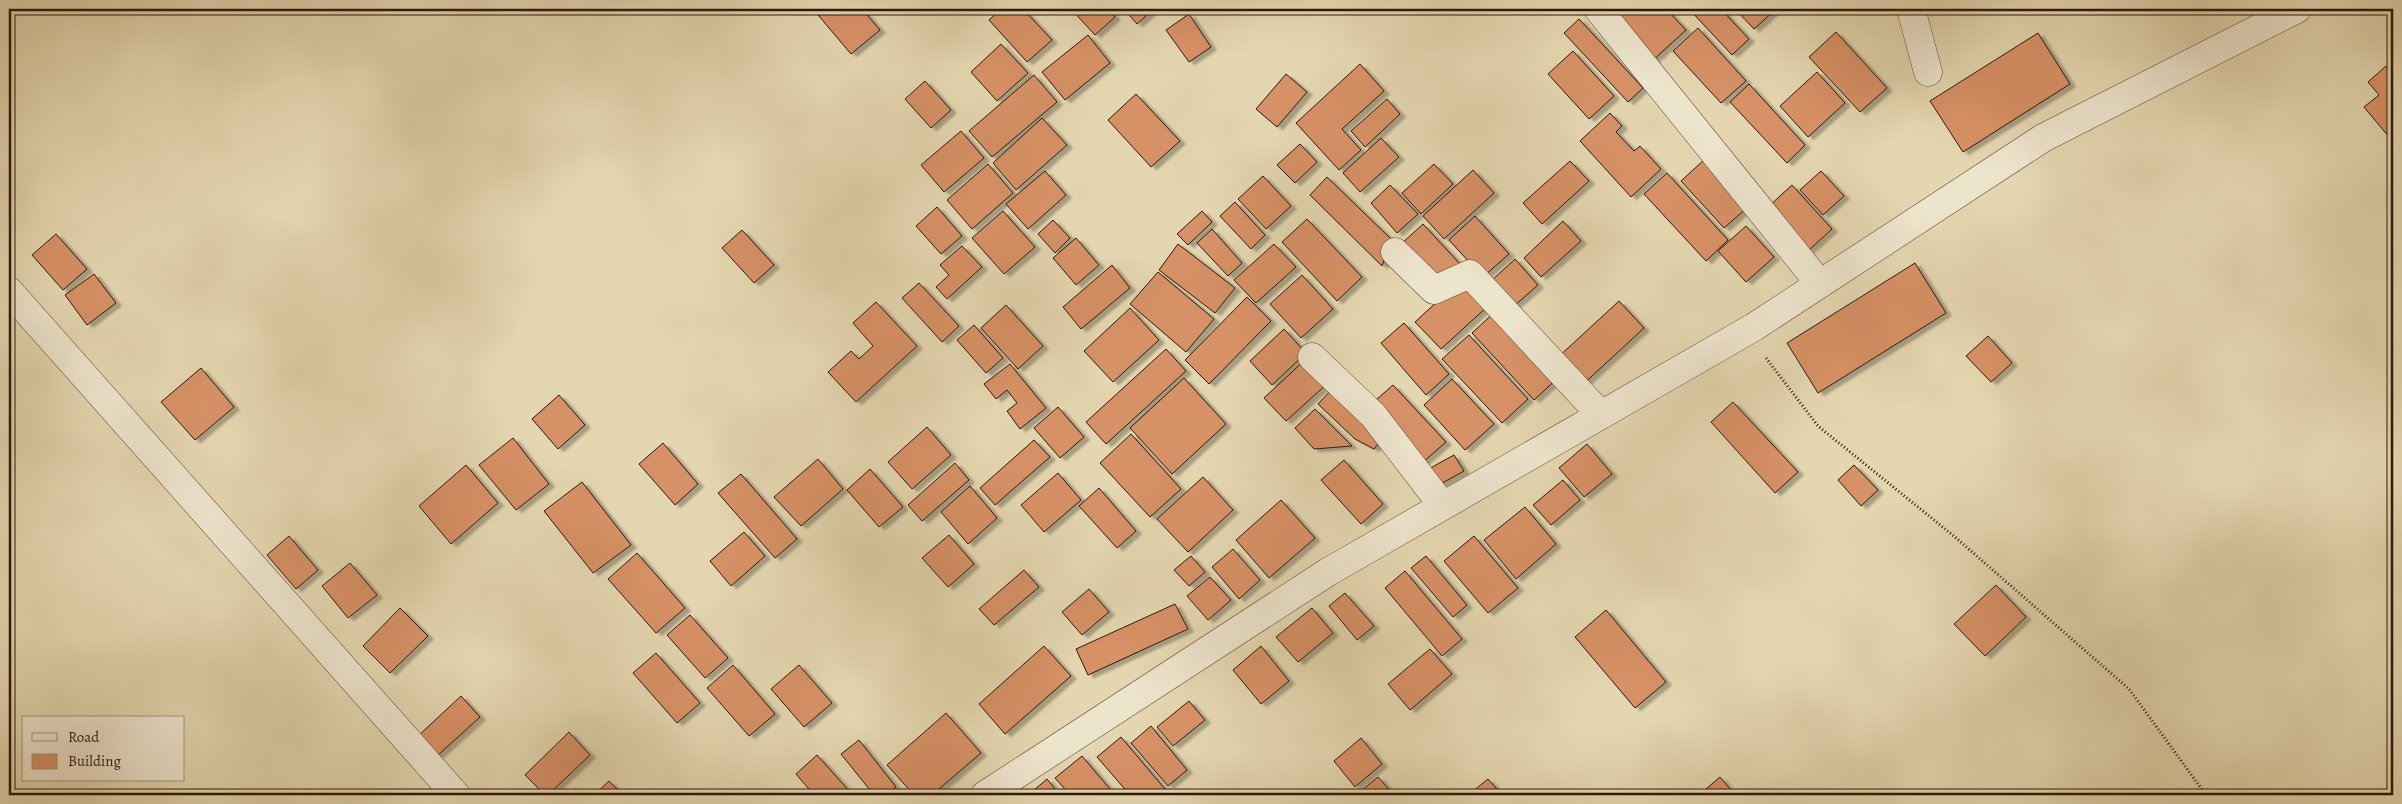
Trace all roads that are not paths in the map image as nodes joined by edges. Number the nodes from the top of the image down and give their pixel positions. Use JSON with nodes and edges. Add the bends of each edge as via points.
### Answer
{"nodes":[{"id":1,"x":1598,"y":9,"type":"edge"},
{"id":2,"x":1911,"y":9,"type":"edge"},
{"id":3,"x":2297,"y":9,"type":"edge"},
{"id":4,"x":1928,"y":72,"type":"dead end"},
{"id":5,"x":1395,"y":252,"type":"dead end"},
{"id":6,"x":1820,"y":284,"type":"junction"},
{"id":7,"x":9,"y":291,"type":"edge"},
{"id":8,"x":1312,"y":357,"type":"dead end"},
{"id":9,"x":1601,"y":415,"type":"junction"},
{"id":10,"x":1443,"y":506,"type":"junction"},
{"id":11,"x":456,"y":795,"type":"edge"},
{"id":12,"x":985,"y":795,"type":"edge"}],
"edges":[{"from":1,"to":6,"type":"street"},
{"from":2,"to":4,"type":"street"},
{"from":3,"to":6,"type":"street","via":[[2043,138]]},
{"from":5,"to":9,"type":"street","via":[[1434,290],[1470,274]]},
{"from":6,"to":9,"type":"street"},
{"from":7,"to":11,"type":"street"},
{"from":8,"to":10,"type":"street","via":[[1373,415]]},
{"from":9,"to":10,"type":"street"},
{"from":10,"to":12,"type":"street","via":[[1328,572]]}]}
